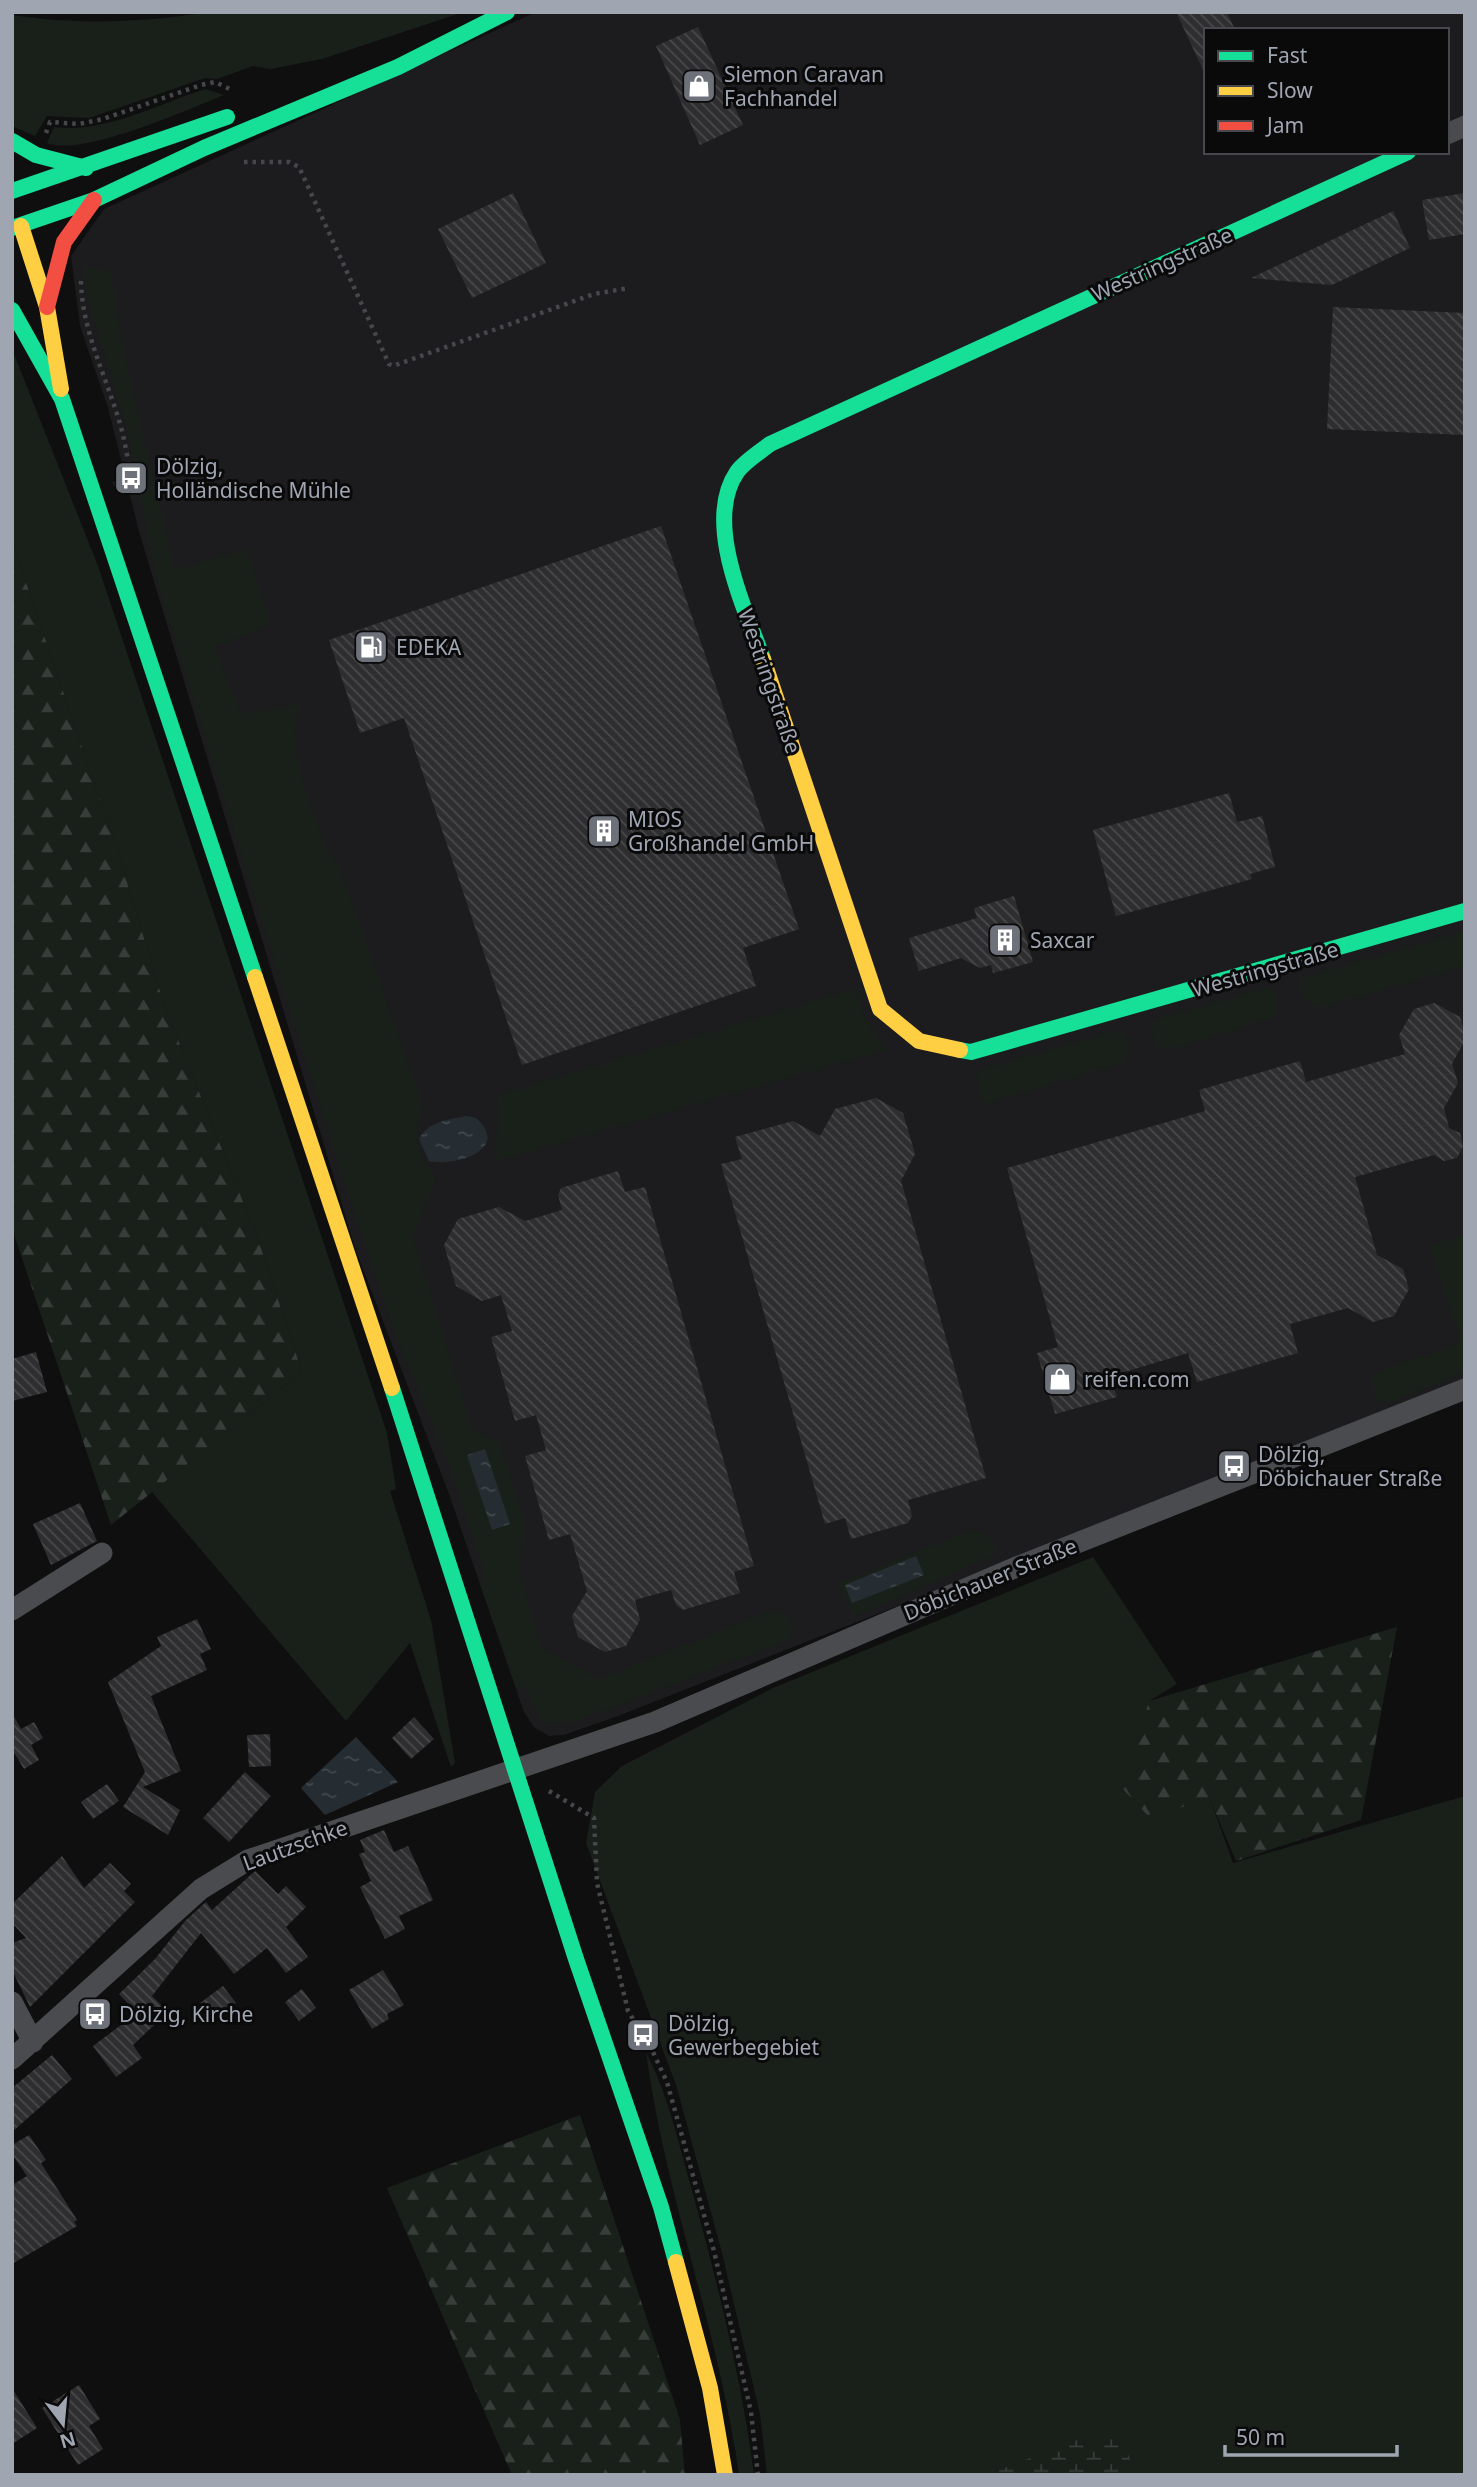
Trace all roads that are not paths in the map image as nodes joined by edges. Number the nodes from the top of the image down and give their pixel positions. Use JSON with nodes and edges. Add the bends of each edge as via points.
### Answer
{"nodes":[{"id":1,"x":507,"y":12,"type":"edge"},
{"id":2,"x":462,"y":33,"type":"junction"},
{"id":3,"x":305,"y":88,"type":"dead end"},
{"id":4,"x":250,"y":108,"type":"road end"},
{"id":5,"x":1465,"y":126,"type":"edge"},
{"id":6,"x":1449,"y":133,"type":"edge"},
{"id":7,"x":12,"y":141,"type":"edge"},
{"id":8,"x":1404,"y":154,"type":"edge"},
{"id":9,"x":86,"y":169,"type":"junction"},
{"id":10,"x":12,"y":193,"type":"edge"},
{"id":11,"x":94,"y":200,"type":"junction"},
{"id":12,"x":17,"y":227,"type":"edge"},
{"id":13,"x":47,"y":307,"type":"junction"},
{"id":14,"x":12,"y":310,"type":"edge"},
{"id":15,"x":62,"y":400,"type":"junction"},
{"id":16,"x":1465,"y":911,"type":"edge"},
{"id":17,"x":1465,"y":1389,"type":"edge"},
{"id":18,"x":102,"y":1553,"type":"dead end"},
{"id":19,"x":12,"y":1611,"type":"edge"},
{"id":20,"x":516,"y":1771,"type":"junction"},
{"id":21,"x":12,"y":2001,"type":"edge"},
{"id":22,"x":33,"y":2042,"type":"junction"},
{"id":23,"x":12,"y":2059,"type":"edge"},
{"id":24,"x":725,"y":2475,"type":"edge"}],
"edges":[{"from":1,"to":2,"type":"street"},
{"from":2,"to":3,"type":"street"},
{"from":2,"to":11,"type":"street","via":[[398,67],[204,148]]},
{"from":4,"to":9,"type":"street"},
{"from":5,"to":6,"type":"street"},
{"from":7,"to":9,"type":"street","via":[[36,155]]},
{"from":8,"to":16,"type":"street","name":"Westringstraße","via":[[770,444],[737,472],[722,516],[732,568],[880,1009],[919,1041],[971,1052]]},
{"from":9,"to":10,"type":"street"},
{"from":10,"to":12,"type":"street"},
{"from":11,"to":12,"type":"street"},
{"from":11,"to":13,"type":"street","via":[[64,242]]},
{"from":12,"to":13,"type":"street"},
{"from":13,"to":15,"type":"street"},
{"from":14,"to":15,"type":"street"},
{"from":15,"to":20,"type":"street"},
{"from":17,"to":20,"type":"street","name":"Döbichauer Straße","via":[[1019,1566],[655,1722]]},
{"from":18,"to":19,"type":"street"},
{"from":20,"to":22,"type":"street","name":"Lautzschke","via":[[272,1851],[227,1871],[201,1889]]},
{"from":20,"to":24,"type":"street","via":[[661,2207],[710,2388]]},
{"from":21,"to":22,"type":"street"},
{"from":22,"to":23,"type":"street","name":"Lautzschke"}]}
